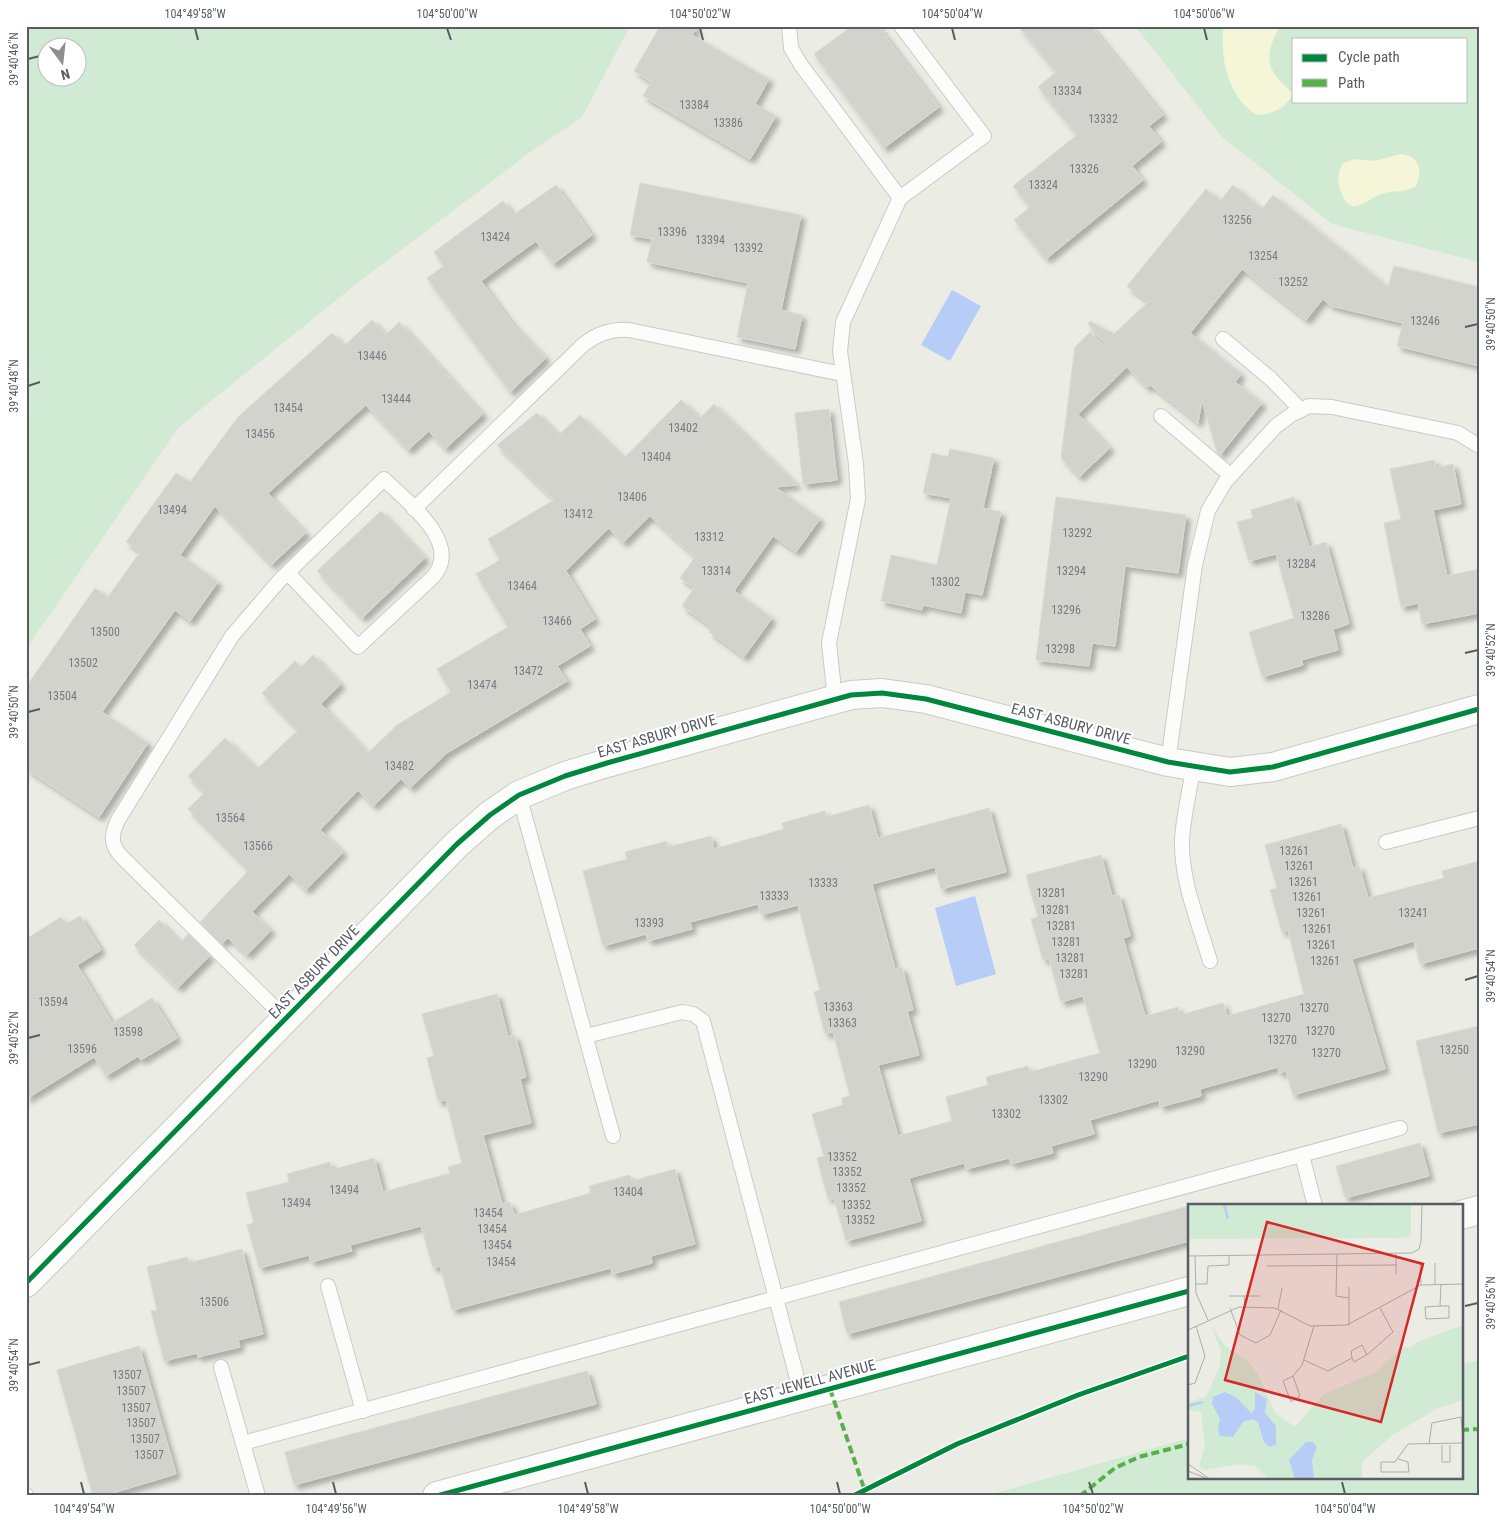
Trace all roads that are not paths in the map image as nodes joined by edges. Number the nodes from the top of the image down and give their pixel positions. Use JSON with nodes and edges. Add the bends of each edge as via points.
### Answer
{"nodes":[{"id":1,"x":789,"y":26,"type":"edge"},
{"id":2,"x":901,"y":26,"type":"edge"},
{"id":3,"x":900,"y":198,"type":"junction"},
{"id":4,"x":1223,"y":339,"type":"dead end"},
{"id":5,"x":842,"y":374,"type":"junction"},
{"id":6,"x":1301,"y":410,"type":"junction"},
{"id":7,"x":1161,"y":416,"type":"dead end"},
{"id":8,"x":1479,"y":446,"type":"edge"},
{"id":9,"x":1230,"y":475,"type":"junction"},
{"id":10,"x":414,"y":509,"type":"junction"},
{"id":11,"x":288,"y":572,"type":"junction"},
{"id":12,"x":835,"y":699,"type":"junction"},
{"id":13,"x":1479,"y":709,"type":"edge"},
{"id":14,"x":1181,"y":765,"type":"junction"},
{"id":15,"x":519,"y":795,"type":"junction"},
{"id":16,"x":1479,"y":818,"type":"edge"},
{"id":17,"x":1386,"y":842,"type":"dead end"},
{"id":18,"x":1210,"y":961,"type":"dead end"},
{"id":19,"x":286,"y":1019,"type":"junction"},
{"id":20,"x":586,"y":1036,"type":"junction"},
{"id":21,"x":1400,"y":1128,"type":"dead end"},
{"id":22,"x":613,"y":1136,"type":"dead end"},
{"id":23,"x":1302,"y":1155,"type":"junction"},
{"id":24,"x":1314,"y":1204,"type":"edge"},
{"id":25,"x":1479,"y":1210,"type":"edge"},
{"id":26,"x":1462,"y":1215,"type":"edge"},
{"id":27,"x":26,"y":1284,"type":"edge"},
{"id":28,"x":328,"y":1286,"type":"dead end"},
{"id":29,"x":1188,"y":1291,"type":"edge"},
{"id":30,"x":775,"y":1299,"type":"junction"},
{"id":31,"x":221,"y":1367,"type":"dead end"},
{"id":32,"x":802,"y":1397,"type":"junction"},
{"id":33,"x":363,"y":1411,"type":"junction"},
{"id":34,"x":243,"y":1443,"type":"junction"},
{"id":35,"x":258,"y":1496,"type":"edge"},
{"id":36,"x":437,"y":1496,"type":"edge"}],
"edges":[{"from":1,"to":3,"type":"lane","via":[[791,48],[801,65]]},
{"from":2,"to":3,"type":"lane","via":[[984,136]]},
{"from":3,"to":5,"type":"lane","via":[[846,314],[840,342]]},
{"from":4,"to":6,"type":"lane","via":[[1280,387]]},
{"from":5,"to":10,"type":"lane","via":[[629,330],[601,333],[584,344]]},
{"from":5,"to":12,"type":"lane","via":[[858,499],[829,643]]},
{"from":6,"to":8,"type":"lane","via":[[1309,406],[1332,407],[1458,434]]},
{"from":6,"to":9,"type":"lane","via":[[1276,426]]},
{"from":7,"to":9,"type":"lane"},
{"from":9,"to":14,"type":"lane","via":[[1208,511],[1195,565]]},
{"from":10,"to":11,"type":"lane","via":[[384,479]]},
{"from":10,"to":11,"type":"lane","via":[[438,536],[442,564],[433,577],[358,647]]},
{"from":11,"to":19,"type":"lane","via":[[251,612],[219,654],[118,820],[112,836],[122,858]]},
{"from":12,"to":14,"type":"street","name":"EAST ASBURY DRIVE","via":[[871,693],[912,696]]},
{"from":12,"to":15,"type":"street","name":"EAST ASBURY DRIVE","via":[[607,762]]},
{"from":13,"to":14,"type":"street","name":"EAST ASBURY DRIVE","via":[[1273,767],[1230,772]]},
{"from":14,"to":18,"type":"lane","via":[[1183,855]]},
{"from":15,"to":19,"type":"street","name":"EAST ASBURY DRIVE","via":[[457,844]]},
{"from":15,"to":20,"type":"lane"},
{"from":16,"to":17,"type":"lane"},
{"from":19,"to":27,"type":"street","name":"EAST ASBURY DRIVE"},
{"from":20,"to":22,"type":"lane"},
{"from":20,"to":30,"type":"lane","via":[[682,1012],[703,1021]]},
{"from":21,"to":23,"type":"lane"},
{"from":23,"to":24,"type":"lane"},
{"from":23,"to":30,"type":"lane"},
{"from":25,"to":26,"type":"street"},
{"from":28,"to":33,"type":"lane"},
{"from":29,"to":32,"type":"street","name":"EAST JEWELL AVENUE"},
{"from":30,"to":32,"type":"lane"},
{"from":30,"to":33,"type":"lane"},
{"from":31,"to":34,"type":"lane"},
{"from":32,"to":36,"type":"street","name":"EAST JEWELL AVENUE"},
{"from":33,"to":34,"type":"lane"},
{"from":34,"to":35,"type":"lane"}]}
